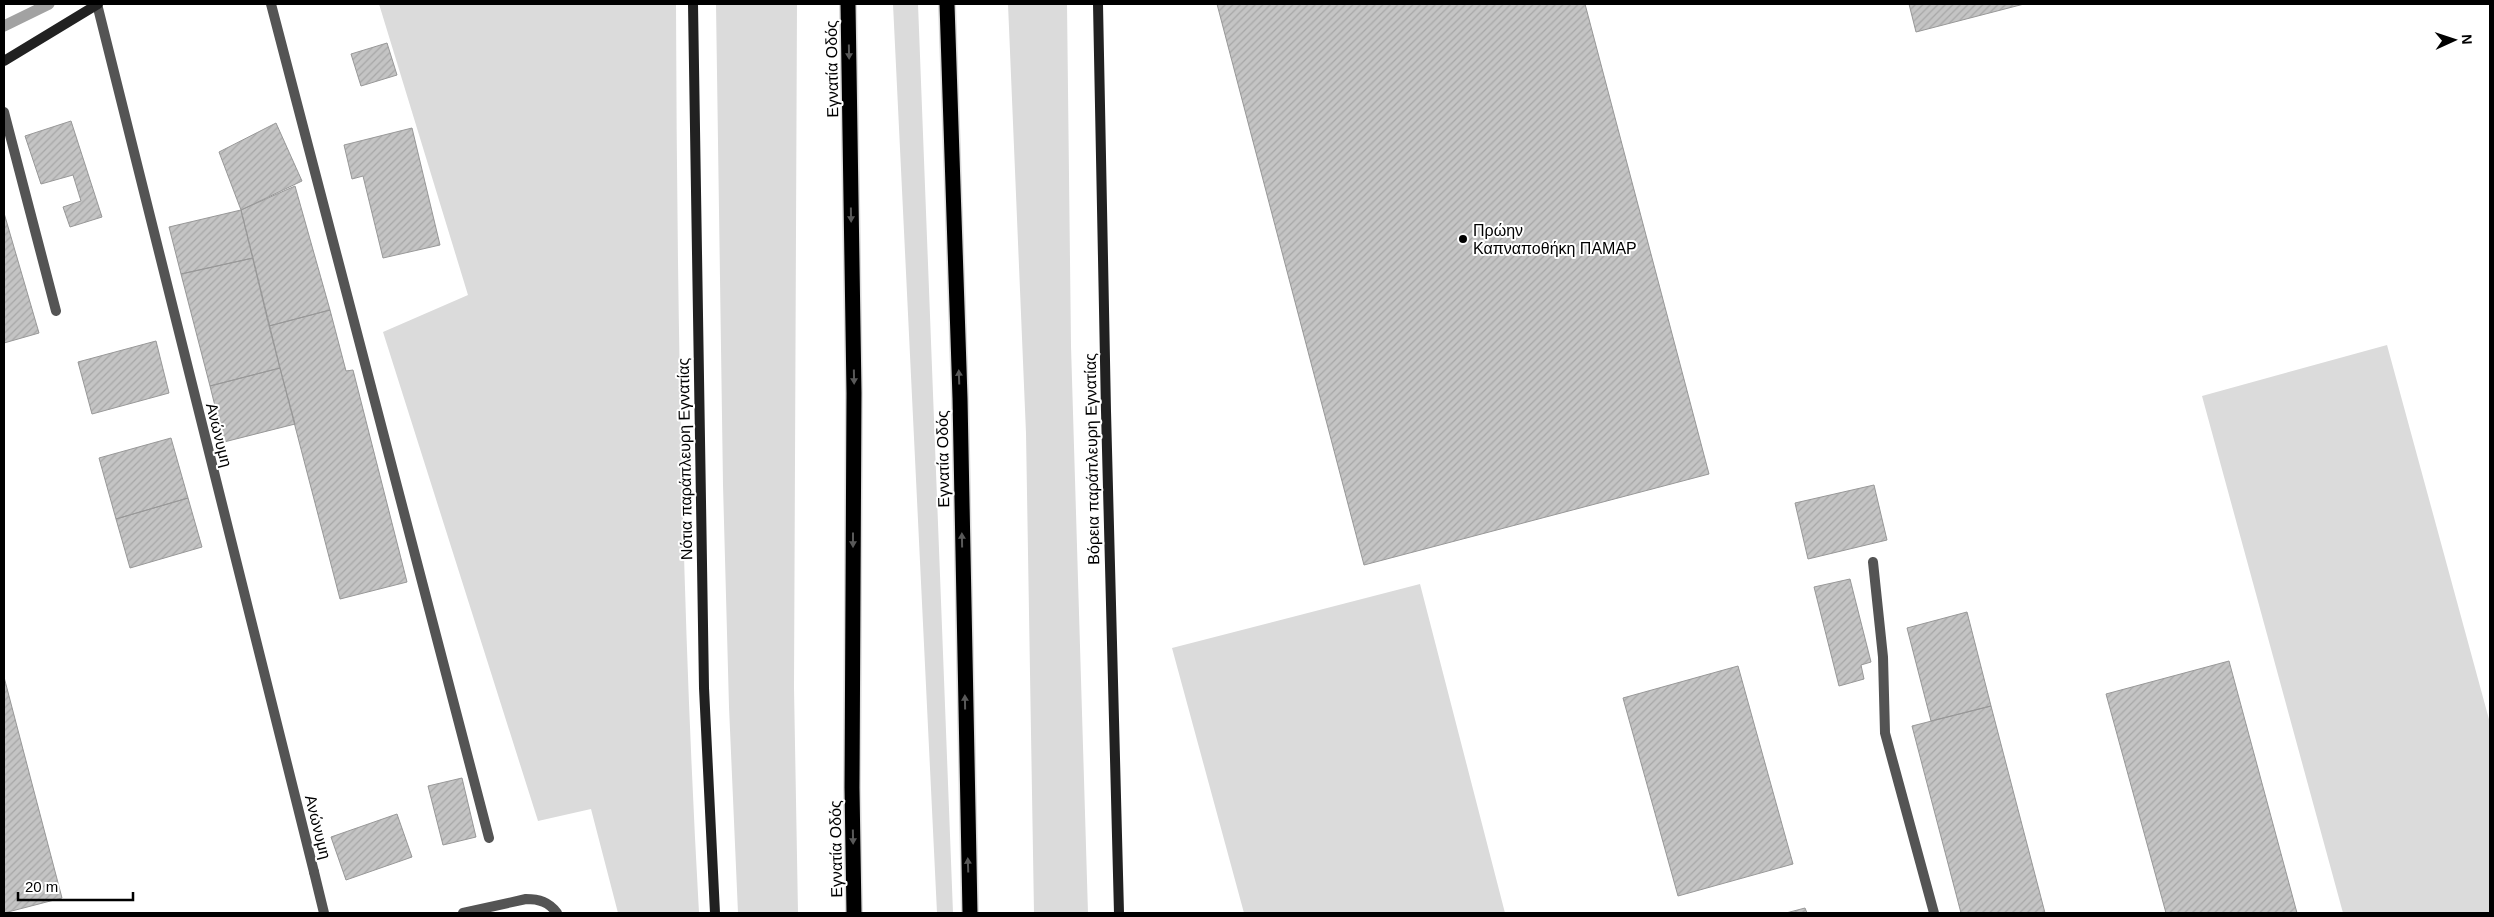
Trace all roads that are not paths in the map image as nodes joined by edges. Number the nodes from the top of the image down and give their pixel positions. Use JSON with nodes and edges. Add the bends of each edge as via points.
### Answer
{"nodes":[{"id":1,"x":98,"y":4,"type":"edge"},
{"id":2,"x":271,"y":4,"type":"edge"},
{"id":3,"x":692,"y":4,"type":"edge"},
{"id":4,"x":848,"y":4,"type":"edge"},
{"id":5,"x":947,"y":4,"type":"edge"},
{"id":6,"x":1098,"y":4,"type":"edge"},
{"id":7,"x":4,"y":61,"type":"edge"},
{"id":8,"x":4,"y":112,"type":"edge"},
{"id":9,"x":56,"y":311,"type":"dead end"},
{"id":10,"x":1873,"y":562,"type":"dead end"},
{"id":11,"x":489,"y":838,"type":"dead end"},
{"id":12,"x":324,"y":913,"type":"edge"},
{"id":13,"x":462,"y":913,"type":"edge"},
{"id":14,"x":557,"y":913,"type":"edge"},
{"id":15,"x":715,"y":913,"type":"edge"},
{"id":16,"x":854,"y":913,"type":"edge"},
{"id":17,"x":970,"y":913,"type":"edge"},
{"id":18,"x":1119,"y":913,"type":"edge"},
{"id":19,"x":1934,"y":913,"type":"edge"}],
"edges":[{"from":1,"to":7,"type":"street"},
{"from":1,"to":12,"type":"street","name":"Ανώνυμη"},
{"from":2,"to":11,"type":"street"},
{"from":3,"to":15,"type":"street","name":"Νότια παράπλευρη Εγνατίας","via":[[704,668]]},
{"from":4,"to":16,"type":"highway","name":"Εγνατία Οδός","one_way":true,"via":[[854,393]]},
{"from":17,"to":5,"type":"highway","name":"Εγνατία Οδός","one_way":true,"via":[[960,398]]},
{"from":6,"to":18,"type":"street","name":"Βόρεια παράπλευρη Εγνατίας"},
{"from":8,"to":9,"type":"street"},
{"from":10,"to":19,"type":"street","via":[[1883,657],[1885,733]]},
{"from":13,"to":14,"type":"street","via":[[537,899],[548,903]]}]}
